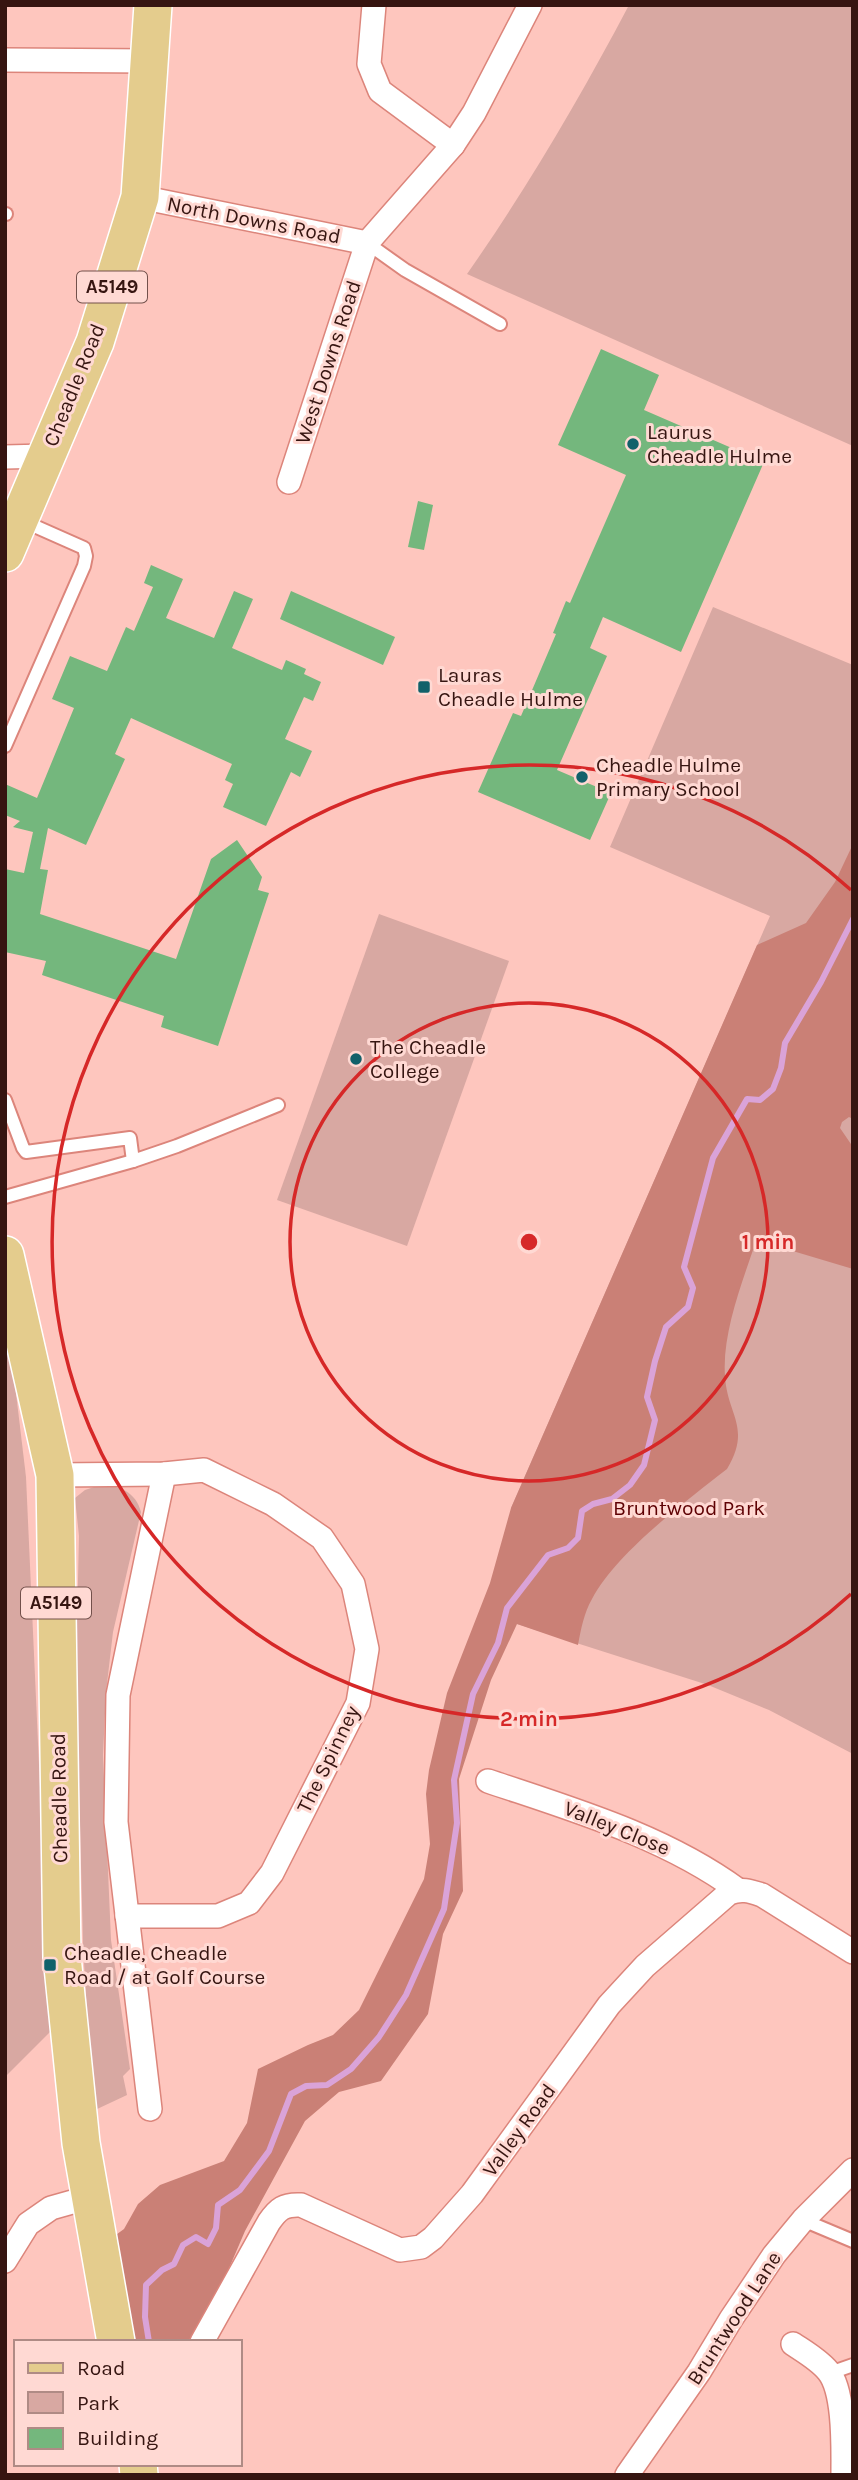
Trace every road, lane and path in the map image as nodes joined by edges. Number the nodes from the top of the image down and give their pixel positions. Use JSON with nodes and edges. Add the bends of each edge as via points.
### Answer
{"nodes":[{"id":1,"x":153,"y":5,"type":"edge"},
{"id":2,"x":374,"y":5,"type":"edge"},
{"id":3,"x":530,"y":5,"type":"edge"},
{"id":4,"x":5,"y":60,"type":"edge"},
{"id":5,"x":151,"y":61,"type":"junction"},
{"id":6,"x":453,"y":145,"type":"junction"},
{"id":7,"x":140,"y":197,"type":"junction"},
{"id":8,"x":368,"y":243,"type":"junction"},
{"id":9,"x":500,"y":324,"type":"dead end"},
{"id":10,"x":45,"y":456,"type":"junction"},
{"id":11,"x":5,"y":457,"type":"edge"},
{"id":12,"x":289,"y":482,"type":"dead end"},
{"id":13,"x":20,"y":520,"type":"junction"},
{"id":14,"x":5,"y":553,"type":"edge"},
{"id":15,"x":5,"y":746,"type":"edge"},
{"id":16,"x":5,"y":1100,"type":"edge"},
{"id":17,"x":278,"y":1105,"type":"dead end"},
{"id":18,"x":133,"y":1161,"type":"junction"},
{"id":19,"x":5,"y":1197,"type":"edge"},
{"id":20,"x":5,"y":1255,"type":"edge"},
{"id":21,"x":164,"y":1474,"type":"junction"},
{"id":22,"x":55,"y":1475,"type":"junction"},
{"id":23,"x":488,"y":1781,"type":"dead end"},
{"id":24,"x":738,"y":1890,"type":"junction"},
{"id":25,"x":127,"y":1916,"type":"junction"},
{"id":26,"x":853,"y":1952,"type":"edge"},
{"id":27,"x":150,"y":2109,"type":"dead end"},
{"id":28,"x":853,"y":2170,"type":"edge"},
{"id":29,"x":90,"y":2197,"type":"junction"},
{"id":30,"x":803,"y":2220,"type":"junction"},
{"id":31,"x":853,"y":2241,"type":"edge"},
{"id":32,"x":5,"y":2261,"type":"edge"},
{"id":33,"x":117,"y":2340,"type":"edge"},
{"id":34,"x":203,"y":2340,"type":"edge"},
{"id":35,"x":793,"y":2344,"type":"dead end"},
{"id":36,"x":853,"y":2365,"type":"edge"},
{"id":37,"x":830,"y":2373,"type":"junction"},
{"id":38,"x":627,"y":2475,"type":"edge"},
{"id":39,"x":843,"y":2475,"type":"edge"}],
"edges":[{"from":1,"to":5,"type":"main road","name":"Cheadle Road","number":"A5149"},
{"from":2,"to":6,"type":"street","via":[[369,64],[380,91]]},
{"from":3,"to":6,"type":"street"},
{"from":4,"to":5,"type":"street"},
{"from":5,"to":7,"type":"main road","name":"Cheadle Road","number":"A5149"},
{"from":6,"to":8,"type":"street"},
{"from":7,"to":8,"type":"street","name":"North Downs Road"},
{"from":7,"to":10,"type":"main road","name":"Cheadle Road","number":"A5149","via":[[95,342]]},
{"from":8,"to":9,"type":"lane","via":[[405,270]]},
{"from":8,"to":12,"type":"street","name":"West Downs Road"},
{"from":10,"to":11,"type":"street"},
{"from":10,"to":13,"type":"main road","name":"Cheadle Road","number":"A5149"},
{"from":13,"to":14,"type":"main road","name":"Cheadle Road","number":"A5149"},
{"from":13,"to":15,"type":"lane","via":[[84,548],[86,556]]},
{"from":16,"to":18,"type":"lane","via":[[26,1152],[130,1138]]},
{"from":17,"to":18,"type":"lane"},
{"from":18,"to":19,"type":"lane"},
{"from":20,"to":22,"type":"main road","name":"Cheadle Road","number":"A5149"},
{"from":21,"to":22,"type":"street","name":"The Spinney"},
{"from":21,"to":25,"type":"street","via":[[118,1695],[116,1822]]},
{"from":21,"to":25,"type":"street","name":"The Spinney","via":[[204,1470],[273,1504],[322,1538],[353,1584],[367,1649],[358,1703],[272,1873],[249,1903],[218,1916]]},
{"from":22,"to":29,"type":"main road","name":"Cheadle Road","number":"A5149","via":[[62,1957]]},
{"from":23,"to":24,"type":"street","name":"Valley Close","via":[[669,1848],[707,1867]]},
{"from":24,"to":26,"type":"street","via":[[762,1895]]},
{"from":24,"to":34,"type":"street","name":"Valley Road","via":[[645,1966],[615,1998],[472,2194],[433,2238],[400,2250],[301,2205],[288,2204],[269,2222]]},
{"from":25,"to":27,"type":"street"},
{"from":28,"to":30,"type":"street","name":"Bruntwood Lane"},
{"from":29,"to":32,"type":"street","via":[[51,2208],[29,2224]]},
{"from":29,"to":33,"type":"main road","name":"Cheadle Road","number":"A5149"},
{"from":30,"to":31,"type":"lane"},
{"from":30,"to":38,"type":"street","name":"Bruntwood Lane","via":[[774,2255]]},
{"from":35,"to":37,"type":"street"},
{"from":36,"to":37,"type":"lane"},
{"from":37,"to":39,"type":"street","via":[[843,2430]]}]}
